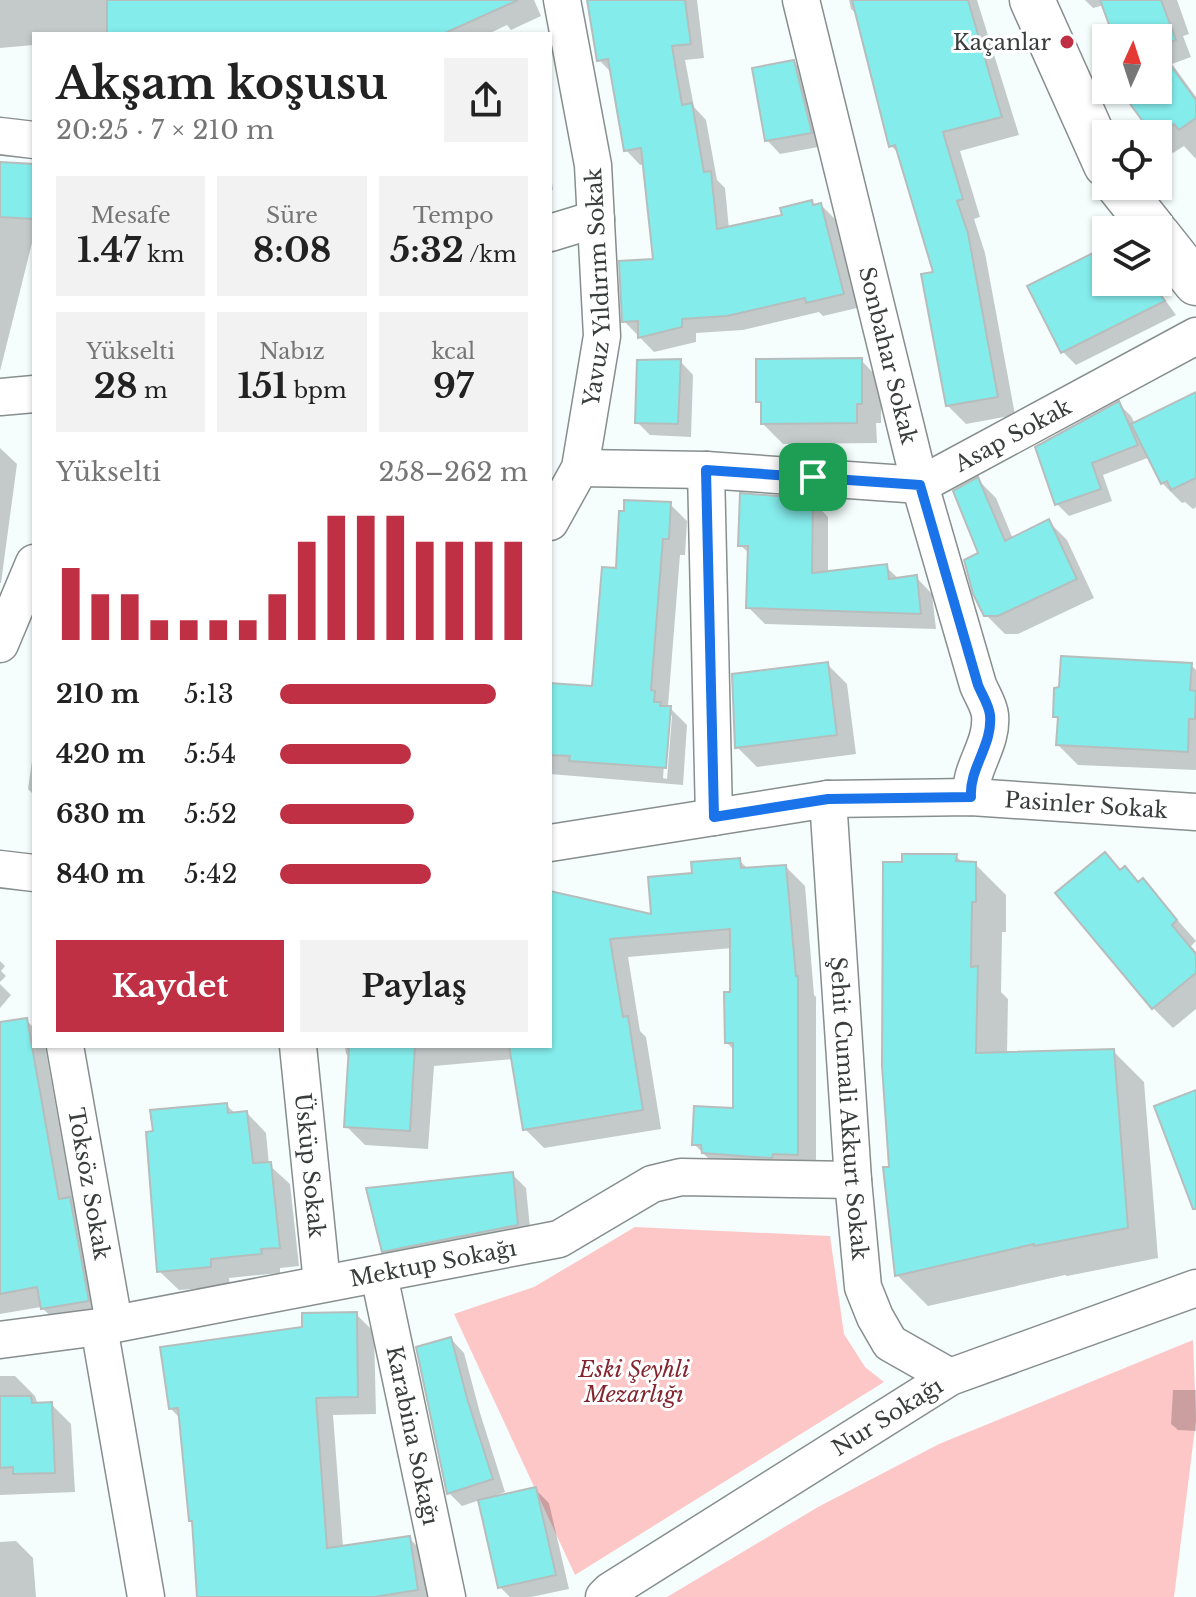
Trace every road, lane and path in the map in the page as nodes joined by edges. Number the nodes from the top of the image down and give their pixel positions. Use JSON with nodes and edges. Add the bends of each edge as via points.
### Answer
{"nodes":[{"id":1,"x":562,"y":0,"type":"edge"},
{"id":2,"x":801,"y":0,"type":"edge"},
{"id":3,"x":1032,"y":0,"type":"edge"},
{"id":4,"x":561,"y":59,"type":"edge"},
{"id":5,"x":1092,"y":134,"type":"edge"},
{"id":6,"x":0,"y":136,"type":"edge"},
{"id":7,"x":32,"y":140,"type":"edge"},
{"id":8,"x":1130,"y":200,"type":"edge"},
{"id":9,"x":1143,"y":216,"type":"edge"},
{"id":10,"x":596,"y":219,"type":"junction"},
{"id":11,"x":552,"y":232,"type":"edge"},
{"id":12,"x":1172,"y":253,"type":"edge"},
{"id":13,"x":1196,"y":283,"type":"edge"},
{"id":14,"x":1196,"y":336,"type":"edge"},
{"id":15,"x":32,"y":394,"type":"edge"},
{"id":16,"x":0,"y":397,"type":"edge"},
{"id":17,"x":580,"y":468,"type":"junction"},
{"id":18,"x":706,"y":470,"type":"junction"},
{"id":19,"x":920,"y":485,"type":"junction"},
{"id":20,"x":552,"y":518,"type":"edge"},
{"id":21,"x":32,"y":567,"type":"edge"},
{"id":22,"x":4,"y":625,"type":"edge"},
{"id":23,"x":971,"y":797,"type":"junction"},
{"id":24,"x":828,"y":799,"type":"junction"},
{"id":25,"x":1196,"y":812,"type":"edge"},
{"id":26,"x":714,"y":817,"type":"junction"},
{"id":27,"x":552,"y":843,"type":"edge"},
{"id":28,"x":0,"y":869,"type":"edge"},
{"id":29,"x":32,"y":873,"type":"edge"},
{"id":30,"x":65,"y":1048,"type":"edge"},
{"id":31,"x":298,"y":1048,"type":"edge"},
{"id":32,"x":853,"y":1180,"type":"junction"},
{"id":33,"x":379,"y":1275,"type":"junction"},
{"id":34,"x":322,"y":1283,"type":"junction"},
{"id":35,"x":1196,"y":1288,"type":"edge"},
{"id":36,"x":107,"y":1325,"type":"junction"},
{"id":37,"x":0,"y":1340,"type":"edge"},
{"id":38,"x":950,"y":1377,"type":"junction"},
{"id":39,"x":146,"y":1597,"type":"edge"},
{"id":40,"x":447,"y":1597,"type":"edge"},
{"id":41,"x":604,"y":1597,"type":"edge"}],
"edges":[{"from":1,"to":4,"type":"street","name":"Yavuz Yıldırım Sokak"},
{"from":2,"to":19,"type":"street","name":"Sonbahar Sokak"},
{"from":3,"to":5,"type":"street"},
{"from":4,"to":10,"type":"street","name":"Yavuz Yıldırım Sokak","via":[[593,165]]},
{"from":6,"to":7,"type":"street"},
{"from":8,"to":9,"type":"street"},
{"from":10,"to":11,"type":"street"},
{"from":10,"to":17,"type":"street","name":"Yavuz Yıldırım Sokak","via":[[602,336]]},
{"from":12,"to":13,"type":"street"},
{"from":14,"to":19,"type":"street","name":"Asap Sokak"},
{"from":15,"to":16,"type":"street"},
{"from":17,"to":18,"type":"street"},
{"from":17,"to":20,"type":"street","name":"Yavuz Yıldırım Sokak"},
{"from":18,"to":19,"type":"street"},
{"from":18,"to":26,"type":"street"},
{"from":19,"to":23,"type":"street","name":"Sonbahar Sokak","via":[[990,712],[990,736],[970,785]]},
{"from":21,"to":22,"type":"street"},
{"from":23,"to":24,"type":"street","name":"Pasinler Sokak"},
{"from":23,"to":25,"type":"street","name":"Pasinler Sokak"},
{"from":24,"to":26,"type":"street","name":"Pasinler Sokak"},
{"from":24,"to":32,"type":"street","name":"Şehit Cumali Akkurt Sokak"},
{"from":26,"to":27,"type":"street","name":"Pasinler Sokak"},
{"from":28,"to":29,"type":"street"},
{"from":30,"to":36,"type":"street","name":"Toksöz Sokak"},
{"from":31,"to":34,"type":"street","name":"Üsküp Sokak"},
{"from":32,"to":33,"type":"street","name":"Mektup Sokağı","via":[[681,1177],[652,1184],[559,1239]]},
{"from":32,"to":38,"type":"street","name":"Şehit Cumali Akkurt Sokak","via":[[863,1287],[875,1317],[890,1343]]},
{"from":33,"to":34,"type":"street","name":"Mektup Sokağı"},
{"from":33,"to":40,"type":"street","name":"Karabina Sokağı"},
{"from":34,"to":36,"type":"street","name":"Mektup Sokağı"},
{"from":35,"to":38,"type":"street","name":"Nur Sokağı"},
{"from":36,"to":37,"type":"street","name":"Mektup Sokağı"},
{"from":36,"to":39,"type":"street","name":"Toksöz Sokak"},
{"from":38,"to":41,"type":"street","name":"Nur Sokağı"}]}
